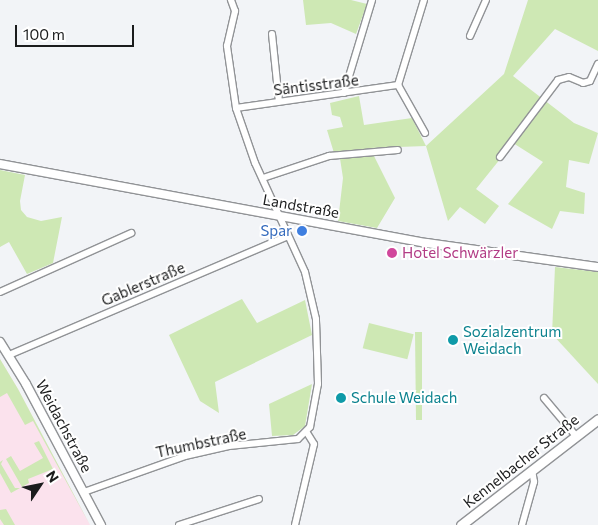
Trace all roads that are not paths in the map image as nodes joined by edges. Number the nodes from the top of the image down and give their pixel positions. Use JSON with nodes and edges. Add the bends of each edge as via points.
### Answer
{"nodes":[{"id":1,"x":231,"y":0,"type":"edge"},
{"id":2,"x":372,"y":0,"type":"edge"},
{"id":3,"x":424,"y":0,"type":"edge"},
{"id":4,"x":486,"y":0,"type":"edge"},
{"id":5,"x":272,"y":34,"type":"dead end"},
{"id":6,"x":470,"y":36,"type":"dead end"},
{"id":7,"x":598,"y":64,"type":"edge"},
{"id":8,"x":398,"y":85,"type":"junction"},
{"id":9,"x":344,"y":93,"type":"junction"},
{"id":10,"x":279,"y":102,"type":"junction"},
{"id":11,"x":236,"y":108,"type":"junction"},
{"id":12,"x":426,"y":133,"type":"dead end"},
{"id":13,"x":398,"y":150,"type":"dead end"},
{"id":14,"x":500,"y":157,"type":"dead end"},
{"id":15,"x":0,"y":164,"type":"edge"},
{"id":16,"x":263,"y":178,"type":"junction"},
{"id":17,"x":280,"y":216,"type":"junction"},
{"id":18,"x":131,"y":233,"type":"dead end"},
{"id":19,"x":288,"y":236,"type":"junction"},
{"id":20,"x":598,"y":267,"type":"edge"},
{"id":21,"x":0,"y":292,"type":"edge"},
{"id":22,"x":0,"y":342,"type":"edge"},
{"id":23,"x":9,"y":356,"type":"junction"},
{"id":24,"x":544,"y":398,"type":"dead end"},
{"id":25,"x":598,"y":419,"type":"edge"},
{"id":26,"x":307,"y":433,"type":"junction"},
{"id":27,"x":576,"y":436,"type":"junction"},
{"id":28,"x":532,"y":470,"type":"junction"},
{"id":29,"x":84,"y":492,"type":"junction"},
{"id":30,"x":260,"y":499,"type":"dead end"},
{"id":31,"x":101,"y":525,"type":"edge"},
{"id":32,"x":179,"y":525,"type":"edge"},
{"id":33,"x":295,"y":525,"type":"edge"},
{"id":34,"x":460,"y":525,"type":"edge"},
{"id":35,"x":522,"y":525,"type":"edge"}],
"edges":[{"from":1,"to":11,"type":"street","via":[[235,11],[227,46]]},
{"from":2,"to":9,"type":"street"},
{"from":3,"to":8,"type":"street"},
{"from":4,"to":6,"type":"street"},
{"from":5,"to":10,"type":"street"},
{"from":7,"to":14,"type":"street","via":[[590,81],[582,83],[569,77],[558,80]]},
{"from":8,"to":9,"type":"street","name":"Säntisstraße"},
{"from":8,"to":12,"type":"street"},
{"from":9,"to":10,"type":"street","name":"Säntisstraße"},
{"from":10,"to":11,"type":"street","name":"Säntisstraße"},
{"from":11,"to":16,"type":"street"},
{"from":13,"to":16,"type":"street","via":[[329,156]]},
{"from":15,"to":17,"type":"street","name":"Landstraße"},
{"from":16,"to":17,"type":"street"},
{"from":17,"to":19,"type":"street"},
{"from":17,"to":20,"type":"street","name":"Landstraße","via":[[450,247]]},
{"from":18,"to":21,"type":"street"},
{"from":19,"to":23,"type":"street","name":"Gablerstraße"},
{"from":19,"to":26,"type":"street","via":[[305,272],[316,319],[318,369],[313,416]]},
{"from":22,"to":23,"type":"street","name":"Weidachstraße"},
{"from":23,"to":29,"type":"street","name":"Weidachstraße"},
{"from":24,"to":27,"type":"street"},
{"from":25,"to":27,"type":"main road","name":"Kennelbacher Straße"},
{"from":26,"to":29,"type":"street","name":"Thumbstraße","via":[[298,439],[229,446],[185,456]]},
{"from":26,"to":33,"type":"street","via":[[314,444]]},
{"from":27,"to":28,"type":"main road","name":"Kennelbacher Straße"},
{"from":28,"to":34,"type":"main road","name":"Kennelbacher Straße"},
{"from":28,"to":35,"type":"street","via":[[534,482]]},
{"from":29,"to":31,"type":"street","name":"Weidachstraße"},
{"from":30,"to":32,"type":"street"}]}
